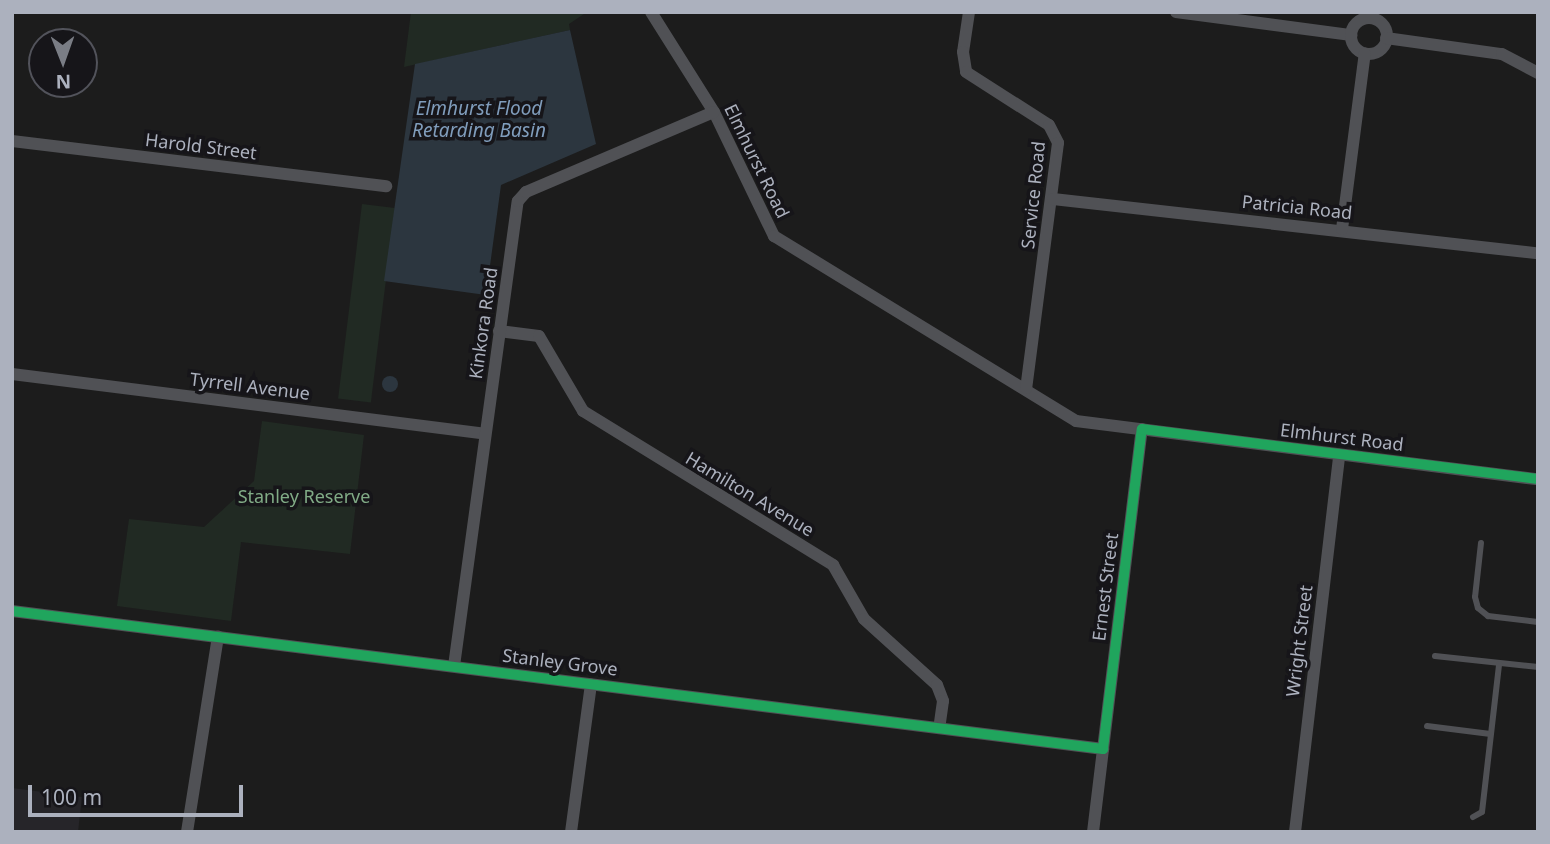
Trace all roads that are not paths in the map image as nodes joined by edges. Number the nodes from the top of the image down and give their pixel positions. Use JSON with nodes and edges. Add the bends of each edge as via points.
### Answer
{"nodes":[{"id":1,"x":650,"y":12,"type":"edge"},
{"id":2,"x":969,"y":12,"type":"edge"},
{"id":3,"x":1176,"y":12,"type":"edge"},
{"id":4,"x":1369,"y":15,"type":"edge"},
{"id":5,"x":1351,"y":35,"type":"junction"},
{"id":6,"x":1386,"y":38,"type":"junction"},
{"id":7,"x":1365,"y":53,"type":"junction"},
{"id":8,"x":1538,"y":73,"type":"edge"},
{"id":9,"x":714,"y":112,"type":"junction"},
{"id":10,"x":12,"y":141,"type":"edge"},
{"id":11,"x":386,"y":186,"type":"dead end"},
{"id":12,"x":1053,"y":199,"type":"junction"},
{"id":13,"x":1342,"y":229,"type":"junction"},
{"id":14,"x":1538,"y":253,"type":"edge"},
{"id":15,"x":499,"y":331,"type":"junction"},
{"id":16,"x":12,"y":374,"type":"edge"},
{"id":17,"x":1026,"y":387,"type":"junction"},
{"id":18,"x":1142,"y":429,"type":"junction"},
{"id":19,"x":484,"y":434,"type":"junction"},
{"id":20,"x":1339,"y":455,"type":"junction"},
{"id":21,"x":1538,"y":479,"type":"edge"},
{"id":22,"x":1481,"y":543,"type":"dead end"},
{"id":23,"x":12,"y":611,"type":"edge"},
{"id":24,"x":1538,"y":622,"type":"edge"},
{"id":25,"x":218,"y":636,"type":"junction"},
{"id":26,"x":1435,"y":656,"type":"dead end"},
{"id":27,"x":1499,"y":664,"type":"junction"},
{"id":28,"x":454,"y":666,"type":"junction"},
{"id":29,"x":1538,"y":667,"type":"edge"},
{"id":30,"x":591,"y":684,"type":"junction"},
{"id":31,"x":1427,"y":726,"type":"dead end"},
{"id":32,"x":939,"y":728,"type":"junction"},
{"id":33,"x":1491,"y":734,"type":"junction"},
{"id":34,"x":1103,"y":749,"type":"junction"},
{"id":35,"x":1473,"y":817,"type":"dead end"},
{"id":36,"x":187,"y":832,"type":"edge"},
{"id":37,"x":571,"y":832,"type":"edge"},
{"id":38,"x":1093,"y":832,"type":"edge"},
{"id":39,"x":1294,"y":832,"type":"edge"}],
"edges":[{"from":1,"to":9,"type":"street","name":"Elmhurst Road"},
{"from":2,"to":12,"type":"street","name":"Service Road","via":[[963,52],[966,72],[1056,134]]},
{"from":3,"to":5,"type":"street"},
{"from":4,"to":5,"type":"street","via":[[1357,22]]},
{"from":4,"to":6,"type":"street","via":[[1383,26]]},
{"from":5,"to":7,"type":"street","via":[[1354,47]]},
{"from":6,"to":7,"type":"street","via":[[1379,51]]},
{"from":6,"to":8,"type":"street","via":[[1503,54]]},
{"from":7,"to":13,"type":"street"},
{"from":9,"to":15,"type":"street","name":"Kinkora Road","via":[[526,192],[518,201]]},
{"from":9,"to":17,"type":"street","name":"Elmhurst Road","via":[[774,236]]},
{"from":10,"to":11,"type":"street","name":"Harold Street"},
{"from":12,"to":13,"type":"street","name":"Patricia Road"},
{"from":12,"to":17,"type":"street","name":"Service Road"},
{"from":13,"to":14,"type":"street","name":"Patricia Road"},
{"from":15,"to":19,"type":"street","name":"Kinkora Road"},
{"from":15,"to":32,"type":"street","name":"Hamilton Avenue","via":[[539,336],[583,411],[832,565],[864,619],[937,685],[943,701]]},
{"from":16,"to":19,"type":"street","name":"Tyrrell Avenue"},
{"from":17,"to":18,"type":"street","name":"Elmhurst Road","via":[[1076,422]]},
{"from":18,"to":20,"type":"street","name":"Elmhurst Road"},
{"from":18,"to":34,"type":"street","name":"Ernest Street"},
{"from":19,"to":28,"type":"street","name":"Kinkora Road"},
{"from":20,"to":21,"type":"street","name":"Elmhurst Road"},
{"from":20,"to":39,"type":"street","name":"Wright Street"},
{"from":22,"to":24,"type":"lane","via":[[1475,597],[1478,608],[1488,616]]},
{"from":23,"to":25,"type":"street","name":"Stanley Grove"},
{"from":25,"to":28,"type":"street","name":"Stanley Grove"},
{"from":25,"to":36,"type":"street"},
{"from":26,"to":27,"type":"lane"},
{"from":27,"to":29,"type":"lane"},
{"from":27,"to":33,"type":"lane"},
{"from":28,"to":30,"type":"street","name":"Stanley Grove"},
{"from":30,"to":32,"type":"street","name":"Stanley Grove"},
{"from":30,"to":37,"type":"street"},
{"from":31,"to":33,"type":"lane"},
{"from":32,"to":34,"type":"street","name":"Stanley Grove"},
{"from":33,"to":35,"type":"lane","via":[[1482,812]]},
{"from":34,"to":38,"type":"street","name":"Ernest Street"}]}
